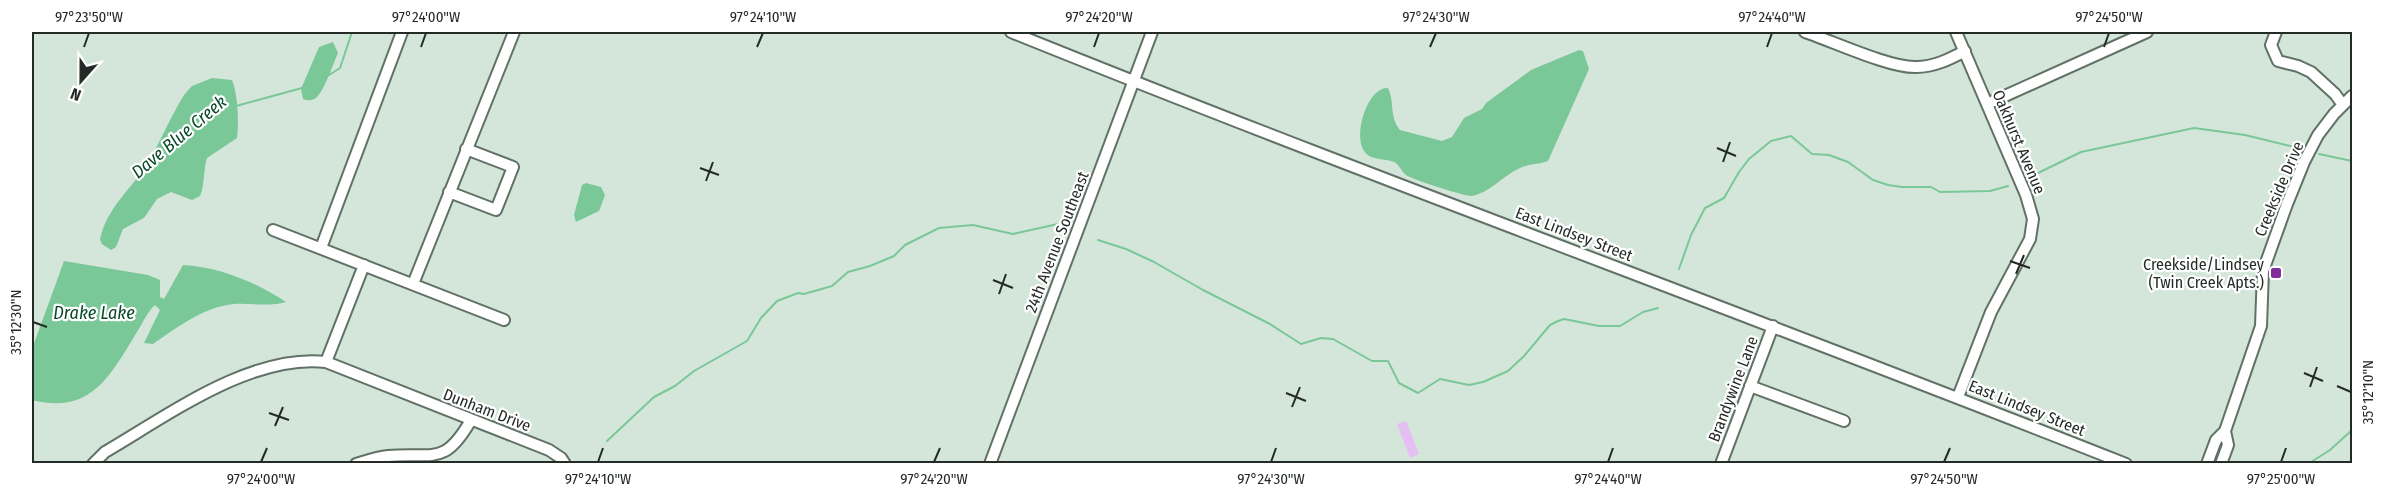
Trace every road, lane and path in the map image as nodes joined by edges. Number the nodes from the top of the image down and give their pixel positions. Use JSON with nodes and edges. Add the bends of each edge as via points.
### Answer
{"nodes":[{"id":1,"x":402,"y":32,"type":"edge"},
{"id":2,"x":514,"y":32,"type":"edge"},
{"id":3,"x":1011,"y":32,"type":"edge"},
{"id":4,"x":1152,"y":32,"type":"edge"},
{"id":5,"x":1805,"y":32,"type":"edge"},
{"id":6,"x":1956,"y":32,"type":"edge"},
{"id":7,"x":2147,"y":32,"type":"edge"},
{"id":8,"x":2276,"y":32,"type":"edge"},
{"id":9,"x":1965,"y":51,"type":"junction"},
{"id":10,"x":1134,"y":81,"type":"junction"},
{"id":11,"x":2352,"y":96,"type":"edge"},
{"id":12,"x":1987,"y":104,"type":"junction"},
{"id":13,"x":2343,"y":105,"type":"junction"},
{"id":14,"x":466,"y":149,"type":"junction"},
{"id":15,"x":449,"y":192,"type":"junction"},
{"id":16,"x":273,"y":230,"type":"dead end"},
{"id":17,"x":321,"y":248,"type":"junction"},
{"id":18,"x":364,"y":265,"type":"junction"},
{"id":19,"x":413,"y":284,"type":"junction"},
{"id":20,"x":504,"y":320,"type":"dead end"},
{"id":21,"x":1773,"y":326,"type":"junction"},
{"id":22,"x":326,"y":362,"type":"junction"},
{"id":23,"x":1750,"y":386,"type":"junction"},
{"id":24,"x":1958,"y":397,"type":"junction"},
{"id":25,"x":471,"y":420,"type":"junction"},
{"id":26,"x":1844,"y":421,"type":"dead end"},
{"id":27,"x":2225,"y":431,"type":"junction"},
{"id":28,"x":564,"y":462,"type":"edge"},
{"id":29,"x":93,"y":464,"type":"edge"},
{"id":30,"x":356,"y":464,"type":"edge"},
{"id":31,"x":990,"y":464,"type":"edge"},
{"id":32,"x":1721,"y":464,"type":"edge"},
{"id":33,"x":2126,"y":464,"type":"edge"},
{"id":34,"x":2207,"y":464,"type":"edge"},
{"id":35,"x":2221,"y":464,"type":"edge"}],
"edges":[{"from":1,"to":17,"type":"street"},
{"from":2,"to":14,"type":"street"},
{"from":3,"to":10,"type":"street","name":"East Lindsey Street"},
{"from":4,"to":10,"type":"street","name":"24th Avenue Southeast"},
{"from":5,"to":9,"type":"street","via":[[1908,67],[1937,64]]},
{"from":6,"to":9,"type":"street","name":"Oakhurst Avenue"},
{"from":7,"to":12,"type":"street"},
{"from":8,"to":13,"type":"street","via":[[2271,45],[2275,58],[2319,78]]},
{"from":9,"to":12,"type":"street","name":"Oakhurst Avenue"},
{"from":10,"to":21,"type":"street","name":"East Lindsey Street"},
{"from":10,"to":31,"type":"street","name":"24th Avenue Southeast"},
{"from":11,"to":13,"type":"street","name":"Creekside Drive"},
{"from":12,"to":24,"type":"street","name":"Oakhurst Avenue","via":[[2033,219],[2030,239],[1991,312]]},
{"from":13,"to":27,"type":"street","name":"Creekside Drive","via":[[2324,127],[2304,162],[2266,260],[2261,326]]},
{"from":14,"to":15,"type":"street"},
{"from":14,"to":15,"type":"street","via":[[513,167],[496,210]]},
{"from":15,"to":19,"type":"street"},
{"from":16,"to":17,"type":"street"},
{"from":17,"to":18,"type":"street"},
{"from":18,"to":19,"type":"street"},
{"from":18,"to":22,"type":"street"},
{"from":19,"to":20,"type":"street"},
{"from":21,"to":23,"type":"street","name":"Brandywine Lane"},
{"from":21,"to":24,"type":"street","name":"East Lindsey Street"},
{"from":22,"to":25,"type":"street","name":"Dunham Drive"},
{"from":22,"to":29,"type":"street","via":[[292,363],[228,381],[105,452]]},
{"from":23,"to":26,"type":"street"},
{"from":23,"to":32,"type":"street","name":"Brandywine Lane"},
{"from":24,"to":33,"type":"street","name":"East Lindsey Street"},
{"from":25,"to":28,"type":"street","name":"Dunham Drive","via":[[549,450]]},
{"from":25,"to":30,"type":"street","via":[[457,443],[440,454],[385,456]]},
{"from":27,"to":34,"type":"street","name":"Creekside Drive","via":[[2216,440]]},
{"from":27,"to":35,"type":"street","name":"Creekside Drive","via":[[2228,445]]}]}
